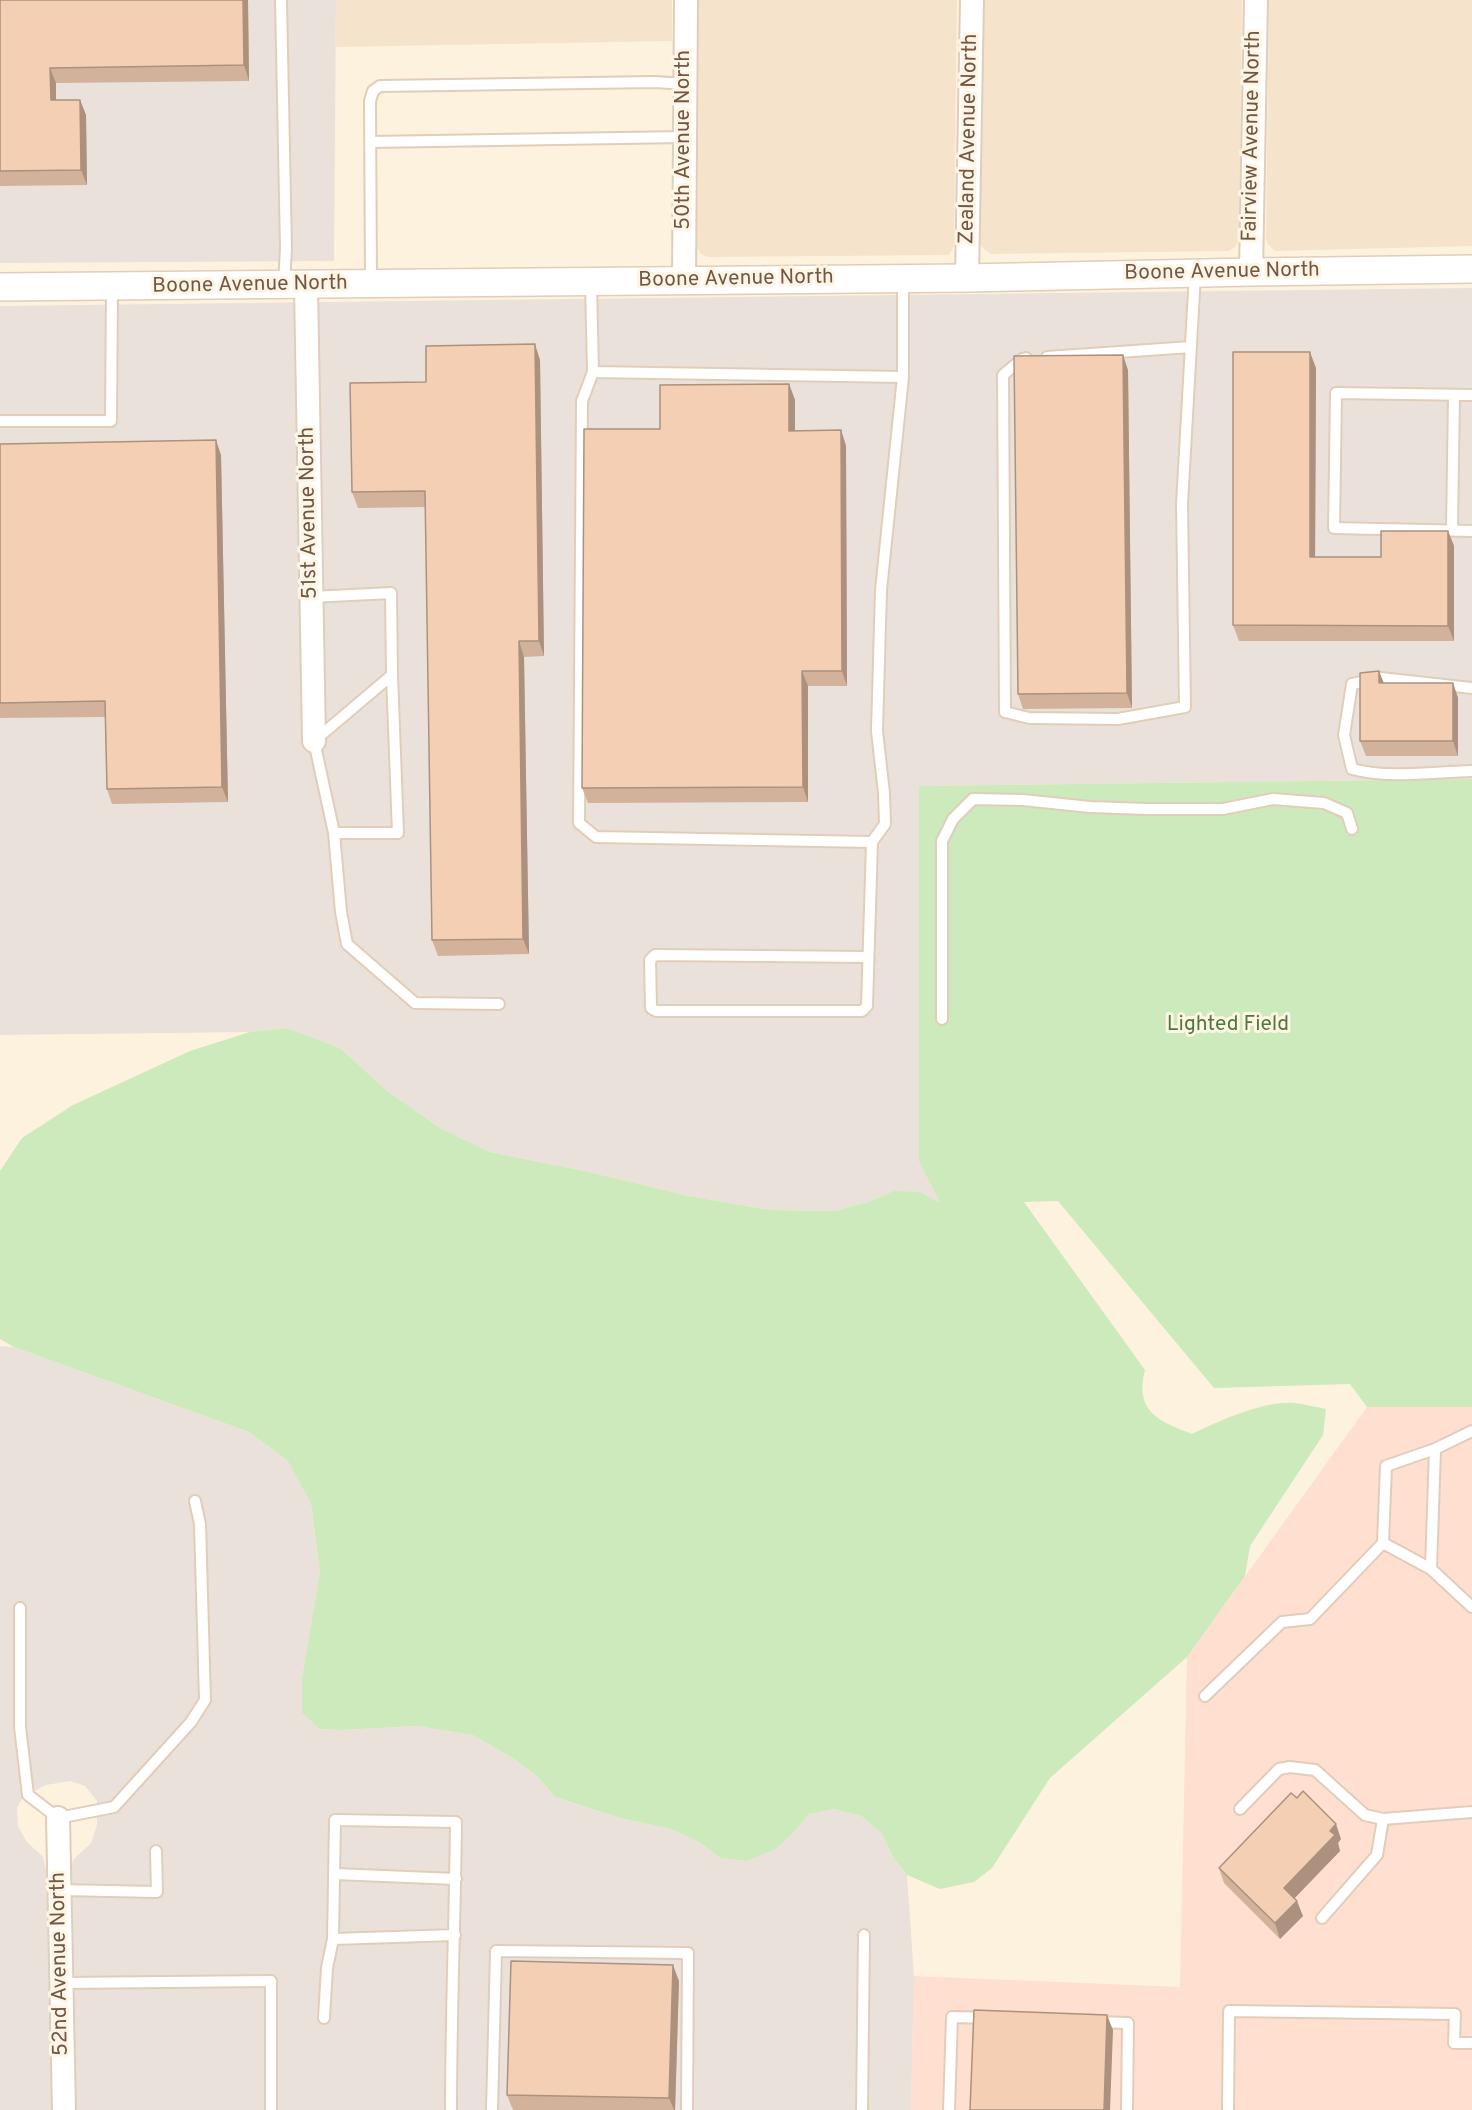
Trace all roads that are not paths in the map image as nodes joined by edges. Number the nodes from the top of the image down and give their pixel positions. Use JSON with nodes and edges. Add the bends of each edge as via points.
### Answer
{"nodes":[{"id":1,"x":281,"y":0,"type":"edge"},
{"id":2,"x":686,"y":0,"type":"edge"},
{"id":3,"x":972,"y":0,"type":"edge"},
{"id":4,"x":1256,"y":0,"type":"edge"},
{"id":5,"x":685,"y":84,"type":"junction"},
{"id":6,"x":684,"y":137,"type":"junction"},
{"id":7,"x":370,"y":142,"type":"junction"},
{"id":8,"x":1472,"y":269,"type":"edge"},
{"id":9,"x":1251,"y":272,"type":"junction"},
{"id":10,"x":1195,"y":273,"type":"junction"},
{"id":11,"x":903,"y":278,"type":"junction"},
{"id":12,"x":967,"y":278,"type":"junction"},
{"id":13,"x":684,"y":281,"type":"junction"},
{"id":14,"x":591,"y":282,"type":"junction"},
{"id":15,"x":371,"y":285,"type":"junction"},
{"id":16,"x":295,"y":286,"type":"junction"},
{"id":17,"x":0,"y":287,"type":"edge"},
{"id":18,"x":112,"y":287,"type":"junction"},
{"id":19,"x":1191,"y":347,"type":"junction"},
{"id":20,"x":593,"y":372,"type":"junction"},
{"id":21,"x":903,"y":377,"type":"junction"},
{"id":22,"x":1454,"y":395,"type":"junction"},
{"id":23,"x":1472,"y":395,"type":"edge"},
{"id":24,"x":0,"y":421,"type":"edge"},
{"id":25,"x":1452,"y":530,"type":"junction"},
{"id":26,"x":1472,"y":531,"type":"edge"},
{"id":27,"x":311,"y":597,"type":"junction"},
{"id":28,"x":392,"y":675,"type":"junction"},
{"id":29,"x":1472,"y":688,"type":"edge"},
{"id":30,"x":314,"y":741,"type":"junction"},
{"id":31,"x":1472,"y":771,"type":"edge"},
{"id":32,"x":1352,"y":829,"type":"dead end"},
{"id":33,"x":334,"y":833,"type":"junction"},
{"id":34,"x":872,"y":842,"type":"junction"},
{"id":35,"x":868,"y":957,"type":"junction"},
{"id":36,"x":499,"y":1004,"type":"dead end"},
{"id":37,"x":942,"y":1019,"type":"dead end"},
{"id":38,"x":1472,"y":1431,"type":"edge"},
{"id":39,"x":1435,"y":1449,"type":"junction"},
{"id":40,"x":195,"y":1501,"type":"dead end"},
{"id":41,"x":1383,"y":1543,"type":"junction"},
{"id":42,"x":1431,"y":1569,"type":"junction"},
{"id":43,"x":1472,"y":1607,"type":"edge"},
{"id":44,"x":20,"y":1608,"type":"dead end"},
{"id":45,"x":1205,"y":1696,"type":"dead end"},
{"id":46,"x":1240,"y":1809,"type":"dead end"},
{"id":47,"x":1472,"y":1812,"type":"edge"},
{"id":48,"x":58,"y":1818,"type":"junction"},
{"id":49,"x":1383,"y":1819,"type":"junction"},
{"id":50,"x":156,"y":1851,"type":"dead end"},
{"id":51,"x":335,"y":1874,"type":"junction"},
{"id":52,"x":456,"y":1879,"type":"junction"},
{"id":53,"x":60,"y":1890,"type":"junction"},
{"id":54,"x":1322,"y":1918,"type":"dead end"},
{"id":55,"x":455,"y":1935,"type":"junction"},
{"id":56,"x":864,"y":1935,"type":"dead end"},
{"id":57,"x":333,"y":1939,"type":"junction"},
{"id":58,"x":62,"y":1983,"type":"junction"},
{"id":59,"x":324,"y":2018,"type":"dead end"},
{"id":60,"x":999,"y":2019,"type":"edge"},
{"id":61,"x":1081,"y":2021,"type":"edge"},
{"id":62,"x":1472,"y":2043,"type":"edge"},
{"id":63,"x":64,"y":2110,"type":"edge"},
{"id":64,"x":271,"y":2110,"type":"edge"},
{"id":65,"x":452,"y":2110,"type":"edge"},
{"id":66,"x":492,"y":2110,"type":"edge"},
{"id":67,"x":687,"y":2110,"type":"edge"},
{"id":68,"x":862,"y":2110,"type":"edge"},
{"id":69,"x":949,"y":2110,"type":"edge"},
{"id":70,"x":1127,"y":2110,"type":"edge"},
{"id":71,"x":1228,"y":2110,"type":"edge"}],
"edges":[{"from":1,"to":16,"type":"lane","via":[[286,248]]},
{"from":2,"to":5,"type":"street","name":"50th Avenue North"},
{"from":3,"to":12,"type":"street","name":"Zealand Avenue North"},
{"from":4,"to":9,"type":"street","name":"Fairview Avenue North"},
{"from":5,"to":6,"type":"street","name":"50th Avenue North"},
{"from":5,"to":7,"type":"lane","via":[[380,86],[373,91],[370,101]]},
{"from":6,"to":7,"type":"lane"},
{"from":6,"to":13,"type":"street","name":"50th Avenue North"},
{"from":7,"to":15,"type":"lane"},
{"from":8,"to":9,"type":"street","name":"Boone Avenue North"},
{"from":9,"to":10,"type":"street","name":"Boone Avenue North"},
{"from":10,"to":12,"type":"street","name":"Boone Avenue North"},
{"from":10,"to":19,"type":"lane"},
{"from":11,"to":12,"type":"street","name":"Boone Avenue North"},
{"from":11,"to":13,"type":"street","name":"Boone Avenue North"},
{"from":11,"to":21,"type":"lane"},
{"from":13,"to":14,"type":"street","name":"Boone Avenue North"},
{"from":14,"to":15,"type":"street","name":"Boone Avenue North"},
{"from":14,"to":20,"type":"lane"},
{"from":15,"to":16,"type":"street","name":"Boone Avenue North"},
{"from":16,"to":18,"type":"street","name":"Boone Avenue North"},
{"from":16,"to":27,"type":"street","name":"51st Avenue North"},
{"from":17,"to":18,"type":"street","name":"Boone Avenue North"},
{"from":18,"to":24,"type":"lane","via":[[111,421]]},
{"from":19,"to":19,"type":"lane","via":[[1023,359],[1003,375],[1005,712],[1029,718],[1118,719],[1185,707],[1182,504]]},
{"from":20,"to":21,"type":"lane"},
{"from":20,"to":34,"type":"lane","via":[[582,401],[579,823],[596,837]]},
{"from":21,"to":34,"type":"lane","via":[[881,590],[877,731],[885,824]]},
{"from":22,"to":23,"type":"lane"},
{"from":22,"to":25,"type":"lane"},
{"from":22,"to":25,"type":"lane","via":[[1336,393],[1334,528]]},
{"from":25,"to":26,"type":"lane"},
{"from":27,"to":28,"type":"lane","via":[[391,593]]},
{"from":27,"to":30,"type":"street","name":"51st Avenue North"},
{"from":28,"to":30,"type":"lane"},
{"from":28,"to":33,"type":"lane","via":[[398,832]]},
{"from":29,"to":31,"type":"lane","via":[[1381,678],[1352,684],[1344,735],[1352,769],[1388,774]]},
{"from":30,"to":33,"type":"lane"},
{"from":32,"to":37,"type":"lane","via":[[1347,813],[1324,803],[1273,799],[1223,808],[1147,809],[973,799],[952,819],[942,841]]},
{"from":33,"to":36,"type":"lane","via":[[347,944],[415,1003]]},
{"from":34,"to":35,"type":"lane"},
{"from":35,"to":35,"type":"lane","via":[[867,1006],[862,1011],[651,1008],[650,960],[655,955]]},
{"from":38,"to":39,"type":"lane"},
{"from":39,"to":41,"type":"lane","via":[[1386,1466]]},
{"from":39,"to":42,"type":"lane"},
{"from":40,"to":48,"type":"lane","via":[[200,1524],[205,1700],[191,1722],[114,1807]]},
{"from":41,"to":42,"type":"lane"},
{"from":41,"to":45,"type":"lane","via":[[1310,1619],[1282,1622]]},
{"from":42,"to":43,"type":"lane"},
{"from":44,"to":48,"type":"lane","via":[[20,1727],[28,1795]]},
{"from":46,"to":49,"type":"lane","via":[[1279,1769],[1290,1767],[1315,1770],[1365,1815]]},
{"from":47,"to":49,"type":"lane"},
{"from":48,"to":53,"type":"street","name":"52nd Avenue North"},
{"from":49,"to":54,"type":"lane","via":[[1377,1855]]},
{"from":50,"to":53,"type":"lane","via":[[157,1892]]},
{"from":51,"to":52,"type":"lane"},
{"from":51,"to":52,"type":"lane","via":[[335,1820],[456,1822]]},
{"from":51,"to":57,"type":"lane"},
{"from":52,"to":55,"type":"lane"},
{"from":53,"to":58,"type":"street","name":"52nd Avenue North"},
{"from":55,"to":57,"type":"lane"},
{"from":55,"to":65,"type":"lane"},
{"from":56,"to":68,"type":"lane"},
{"from":57,"to":59,"type":"lane"},
{"from":58,"to":63,"type":"street","name":"52nd Avenue North"},
{"from":58,"to":64,"type":"lane","via":[[271,1981]]},
{"from":60,"to":69,"type":"lane","via":[[952,2017]]},
{"from":61,"to":70,"type":"lane","via":[[1128,2023]]},
{"from":62,"to":71,"type":"lane","via":[[1454,2043],[1455,2013],[1229,2011]]},
{"from":66,"to":67,"type":"lane","via":[[496,1951],[688,1953]]}]}
